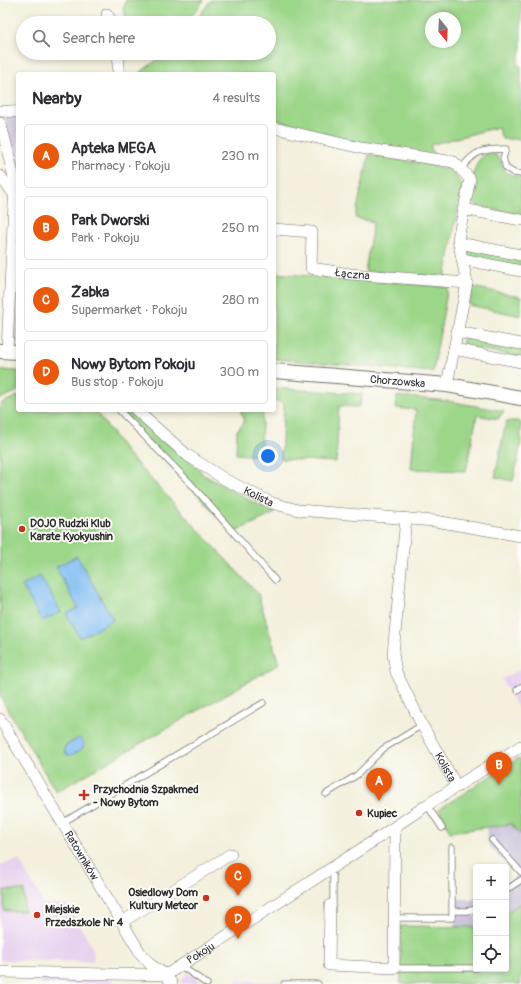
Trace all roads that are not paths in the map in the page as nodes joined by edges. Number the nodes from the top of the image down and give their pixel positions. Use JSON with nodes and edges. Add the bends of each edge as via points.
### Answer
{"nodes":[{"id":1,"x":119,"y":60,"type":"edge"},
{"id":2,"x":118,"y":72,"type":"edge"},
{"id":3,"x":0,"y":111,"type":"edge"},
{"id":4,"x":16,"y":112,"type":"edge"},
{"id":5,"x":0,"y":123,"type":"edge"},
{"id":6,"x":276,"y":128,"type":"edge"},
{"id":7,"x":461,"y":168,"type":"junction"},
{"id":8,"x":521,"y":174,"type":"edge"},
{"id":9,"x":0,"y":176,"type":"edge"},
{"id":10,"x":14,"y":194,"type":"junction"},
{"id":11,"x":463,"y":209,"type":"junction"},
{"id":12,"x":521,"y":220,"type":"edge"},
{"id":13,"x":276,"y":229,"type":"edge"},
{"id":14,"x":459,"y":243,"type":"junction"},
{"id":15,"x":521,"y":255,"type":"edge"},
{"id":16,"x":462,"y":259,"type":"junction"},
{"id":17,"x":521,"y":271,"type":"edge"},
{"id":18,"x":467,"y":282,"type":"junction"},
{"id":19,"x":457,"y":332,"type":"junction"},
{"id":20,"x":521,"y":344,"type":"edge"},
{"id":21,"x":454,"y":349,"type":"junction"},
{"id":22,"x":8,"y":351,"type":"edge"},
{"id":23,"x":521,"y":362,"type":"edge"},
{"id":24,"x":276,"y":371,"type":"edge"},
{"id":25,"x":447,"y":384,"type":"junction"},
{"id":26,"x":521,"y":398,"type":"edge"},
{"id":27,"x":121,"y":412,"type":"edge"},
{"id":28,"x":138,"y":412,"type":"edge"},
{"id":29,"x":406,"y":518,"type":"junction"},
{"id":30,"x":521,"y":536,"type":"edge"},
{"id":31,"x":275,"y":580,"type":"dead end"},
{"id":32,"x":262,"y":703,"type":"dead end"},
{"id":33,"x":0,"y":719,"type":"edge"},
{"id":34,"x":422,"y":724,"type":"junction"},
{"id":35,"x":521,"y":746,"type":"edge"},
{"id":36,"x":456,"y":787,"type":"junction"},
{"id":37,"x":326,"y":794,"type":"dead end"},
{"id":38,"x":427,"y":805,"type":"junction"},
{"id":39,"x":62,"y":823,"type":"junction"},
{"id":40,"x":395,"y":827,"type":"junction"},
{"id":41,"x":442,"y":828,"type":"dead end"},
{"id":42,"x":492,"y":840,"type":"dead end"},
{"id":43,"x":452,"y":847,"type":"dead end"},
{"id":44,"x":231,"y":854,"type":"dead end"},
{"id":45,"x":521,"y":872,"type":"edge"},
{"id":46,"x":333,"y":876,"type":"dead end"},
{"id":47,"x":521,"y":880,"type":"edge"},
{"id":48,"x":509,"y":888,"type":"edge"},
{"id":49,"x":330,"y":905,"type":"joint"},
{"id":50,"x":473,"y":910,"type":"edge"},
{"id":51,"x":452,"y":911,"type":"junction"},
{"id":52,"x":394,"y":918,"type":"junction"},
{"id":53,"x":122,"y":922,"type":"junction"},
{"id":54,"x":181,"y":966,"type":"junction"},
{"id":55,"x":394,"y":968,"type":"junction"},
{"id":56,"x":473,"y":968,"type":"edge"},
{"id":57,"x":0,"y":972,"type":"edge"},
{"id":58,"x":119,"y":979,"type":"edge"},
{"id":59,"x":169,"y":980,"type":"edge"},
{"id":60,"x":207,"y":984,"type":"edge"},
{"id":61,"x":284,"y":984,"type":"edge"},
{"id":62,"x":318,"y":984,"type":"edge"}],
"edges":[{"from":1,"to":2,"type":"street"},
{"from":3,"to":4,"type":"street"},
{"from":5,"to":10,"type":"street","via":[[15,182]]},
{"from":6,"to":7,"type":"street","via":[[361,148],[454,162]]},
{"from":7,"to":8,"type":"lane","via":[[470,157],[486,149],[506,149],[503,158],[506,168]]},
{"from":7,"to":11,"type":"street","via":[[470,179]]},
{"from":9,"to":10,"type":"street"},
{"from":10,"to":22,"type":"street"},
{"from":11,"to":12,"type":"street"},
{"from":11,"to":14,"type":"street"},
{"from":13,"to":18,"type":"street","name":"Łączna","via":[[312,232],[311,268],[350,274]]},
{"from":14,"to":15,"type":"street"},
{"from":14,"to":16,"type":"street"},
{"from":16,"to":17,"type":"street"},
{"from":16,"to":18,"type":"street"},
{"from":18,"to":19,"type":"street"},
{"from":19,"to":20,"type":"street"},
{"from":19,"to":21,"type":"street"},
{"from":21,"to":23,"type":"street"},
{"from":21,"to":25,"type":"street"},
{"from":24,"to":25,"type":"street","name":"Chorzowska"},
{"from":25,"to":26,"type":"street","name":"Chorzowska"},
{"from":27,"to":31,"type":"lane","via":[[192,485]]},
{"from":28,"to":29,"type":"street","name":"Kolista","via":[[187,455],[226,480],[272,503],[298,510]]},
{"from":29,"to":30,"type":"street","name":"Kolista"},
{"from":29,"to":34,"type":"street","name":"Kolista","via":[[394,659],[396,672]]},
{"from":32,"to":39,"type":"lane"},
{"from":33,"to":39,"type":"street","name":"Ratowników"},
{"from":34,"to":36,"type":"street","name":"Kolista"},
{"from":34,"to":37,"type":"lane","via":[[383,749],[357,775]]},
{"from":35,"to":36,"type":"street","name":"Pokoju"},
{"from":36,"to":38,"type":"street","name":"Pokoju"},
{"from":38,"to":40,"type":"street","name":"Pokoju"},
{"from":38,"to":41,"type":"lane"},
{"from":39,"to":53,"type":"street","name":"Ratowników"},
{"from":40,"to":52,"type":"street"},
{"from":40,"to":54,"type":"street","name":"Pokoju"},
{"from":42,"to":45,"type":"lane"},
{"from":43,"to":51,"type":"lane"},
{"from":44,"to":53,"type":"street"},
{"from":46,"to":49,"type":"lane","via":[[333,905]]},
{"from":47,"to":48,"type":"lane"},
{"from":49,"to":55,"type":"street","via":[[329,965]]},
{"from":50,"to":51,"type":"lane"},
{"from":51,"to":52,"type":"lane","via":[[452,918]]},
{"from":52,"to":55,"type":"street"},
{"from":53,"to":59,"type":"street","name":"Ratowników","via":[[141,954]]},
{"from":54,"to":59,"type":"street","name":"Pokoju"},
{"from":54,"to":60,"type":"lane"},
{"from":55,"to":56,"type":"lane"},
{"from":57,"to":58,"type":"street"},
{"from":58,"to":59,"type":"street"},
{"from":61,"to":62,"type":"lane"}]}
